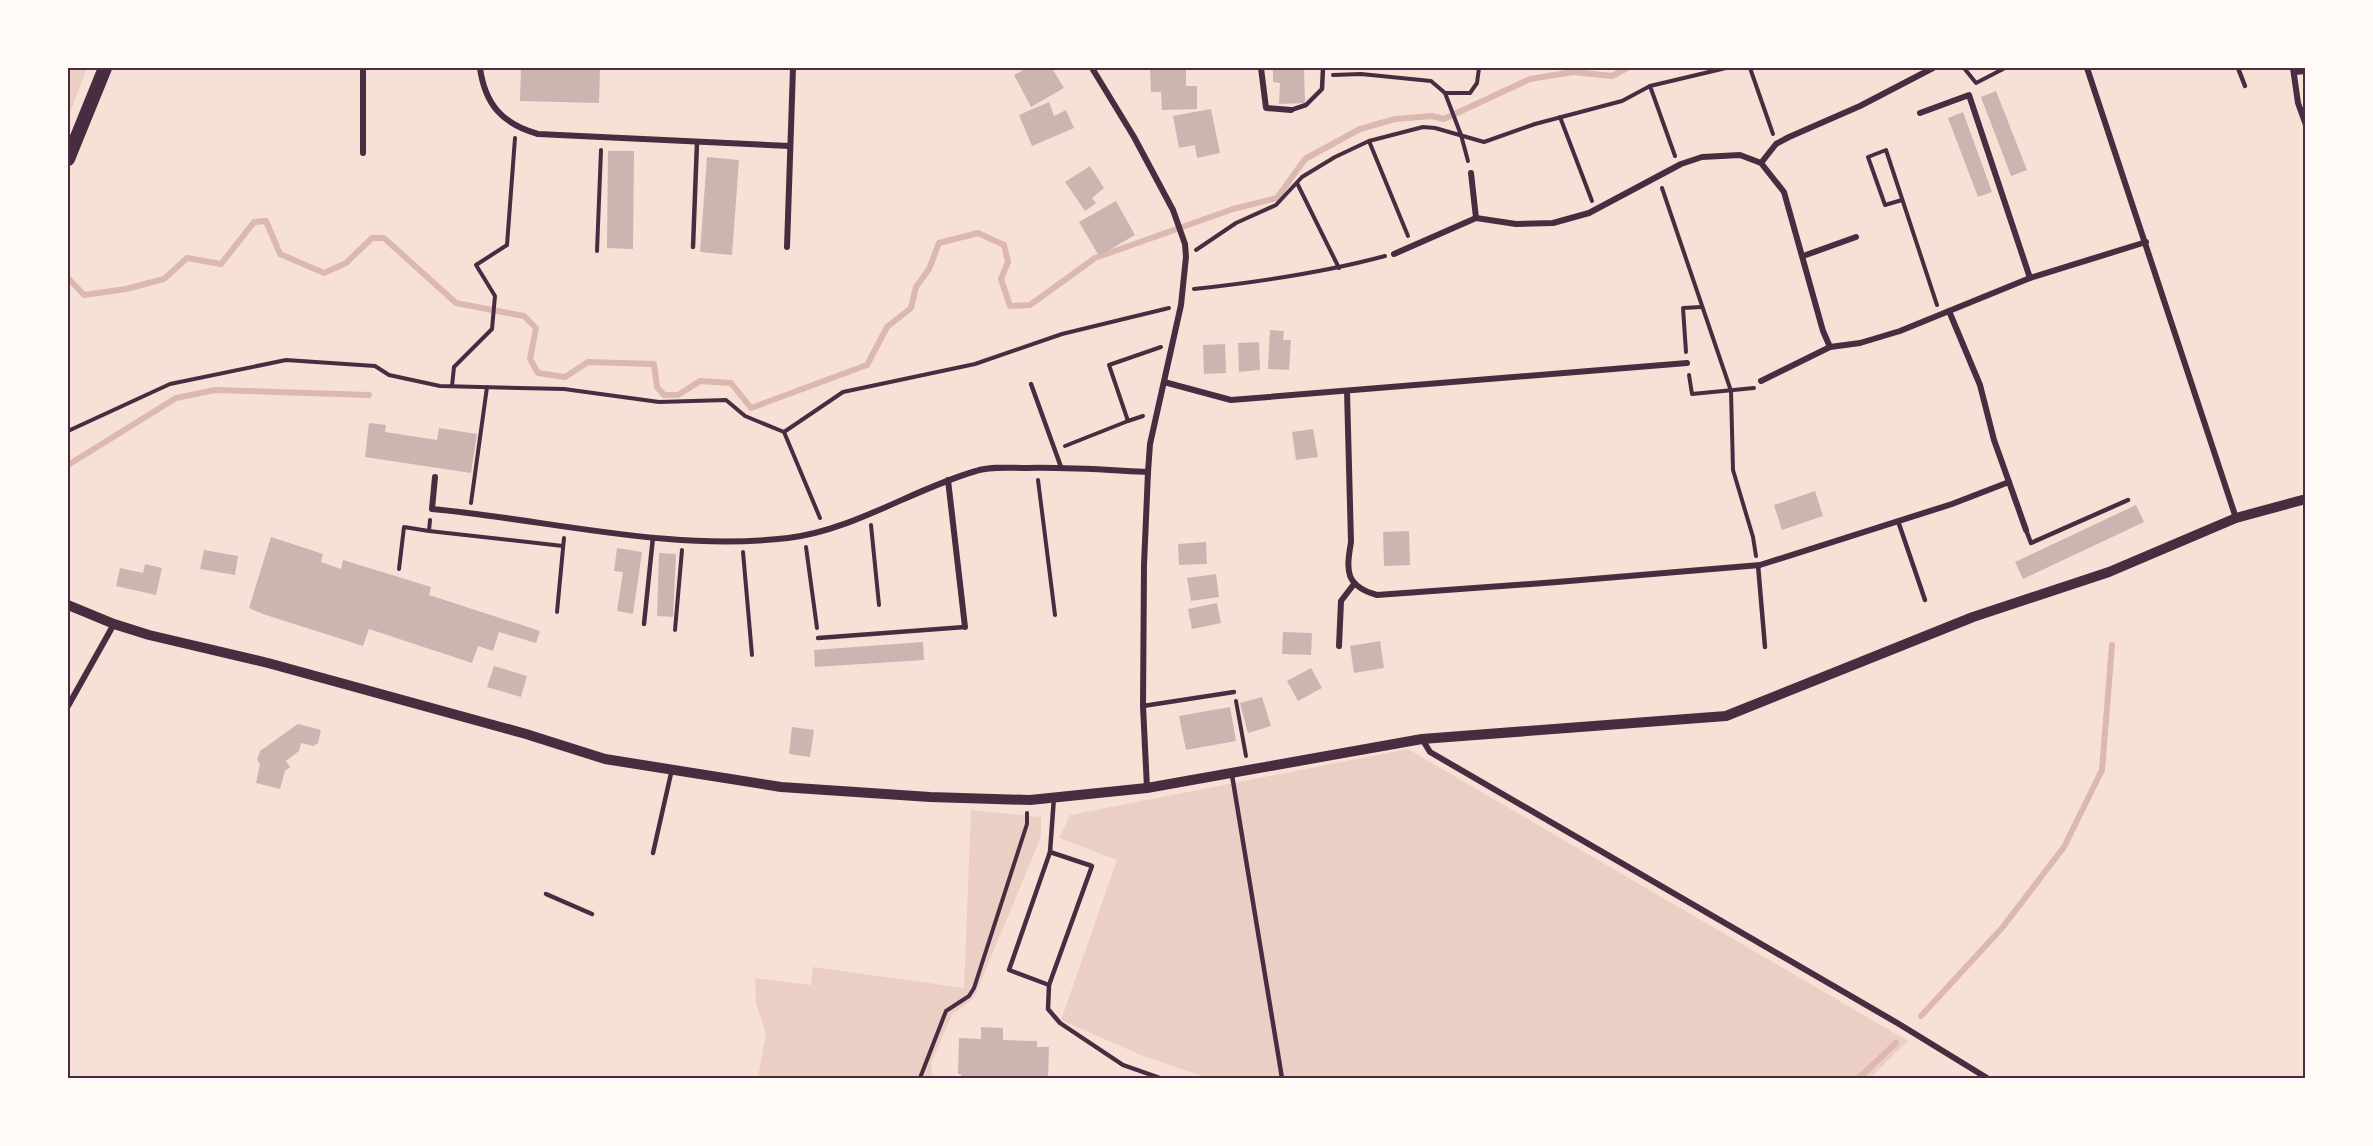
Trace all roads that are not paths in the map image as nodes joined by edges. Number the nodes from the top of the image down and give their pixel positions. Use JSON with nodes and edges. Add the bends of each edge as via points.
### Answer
{"nodes":[{"id":1,"x":105,"y":68,"type":"edge"},
{"id":2,"x":363,"y":68,"type":"edge"},
{"id":3,"x":480,"y":68,"type":"edge"},
{"id":4,"x":793,"y":68,"type":"edge"},
{"id":5,"x":1092,"y":68,"type":"edge"},
{"id":6,"x":1261,"y":68,"type":"edge"},
{"id":7,"x":1323,"y":68,"type":"edge"},
{"id":8,"x":1933,"y":68,"type":"edge"},
{"id":9,"x":2087,"y":68,"type":"edge"},
{"id":10,"x":2238,"y":68,"type":"edge"},
{"id":11,"x":2294,"y":70,"type":"edge"},
{"id":12,"x":2306,"y":71,"type":"edge"},
{"id":13,"x":2245,"y":86,"type":"dead end"},
{"id":14,"x":1291,"y":110,"type":"joint"},
{"id":15,"x":1920,"y":113,"type":"dead end"},
{"id":16,"x":2306,"y":126,"type":"edge"},
{"id":17,"x":697,"y":142,"type":"junction"},
{"id":18,"x":790,"y":146,"type":"junction"},
{"id":19,"x":363,"y":153,"type":"dead end"},
{"id":20,"x":68,"y":159,"type":"edge"},
{"id":21,"x":1761,"y":163,"type":"junction"},
{"id":22,"x":1471,"y":173,"type":"road end"},
{"id":23,"x":1476,"y":218,"type":"junction"},
{"id":24,"x":1856,"y":237,"type":"dead end"},
{"id":25,"x":2146,"y":242,"type":"junction"},
{"id":26,"x":693,"y":247,"type":"dead end"},
{"id":27,"x":787,"y":247,"type":"dead end"},
{"id":28,"x":1394,"y":254,"type":"road end"},
{"id":29,"x":1803,"y":256,"type":"junction"},
{"id":30,"x":2030,"y":278,"type":"junction"},
{"id":31,"x":1949,"y":310,"type":"junction"},
{"id":32,"x":1830,"y":347,"type":"junction"},
{"id":33,"x":1686,"y":363,"type":"road end"},
{"id":34,"x":1164,"y":381,"type":"junction"},
{"id":35,"x":1761,"y":381,"type":"road end"},
{"id":36,"x":1031,"y":384,"type":"dead end"},
{"id":37,"x":1347,"y":391,"type":"junction"},
{"id":38,"x":1060,"y":467,"type":"junction"},
{"id":39,"x":1148,"y":472,"type":"junction"},
{"id":40,"x":435,"y":477,"type":"dead end"},
{"id":41,"x":948,"y":480,"type":"junction"},
{"id":42,"x":2009,"y":482,"type":"junction"},
{"id":43,"x":2306,"y":499,"type":"edge"},
{"id":44,"x":2128,"y":500,"type":"dead end"},
{"id":45,"x":2236,"y":518,"type":"junction"},
{"id":46,"x":1898,"y":521,"type":"junction"},
{"id":47,"x":2026,"y":530,"type":"joint"},
{"id":48,"x":654,"y":537,"type":"junction"},
{"id":49,"x":1758,"y":565,"type":"junction"},
{"id":50,"x":1354,"y":584,"type":"junction"},
{"id":51,"x":1925,"y":600,"type":"dead end"},
{"id":52,"x":68,"y":604,"type":"edge"},
{"id":53,"x":114,"y":624,"type":"junction"},
{"id":54,"x":644,"y":624,"type":"dead end"},
{"id":55,"x":965,"y":627,"type":"joint"},
{"id":56,"x":818,"y":638,"type":"road end"},
{"id":57,"x":1339,"y":646,"type":"dead end"},
{"id":58,"x":1765,"y":647,"type":"dead end"},
{"id":59,"x":1234,"y":692,"type":"road end"},
{"id":60,"x":68,"y":706,"type":"edge"},
{"id":61,"x":1143,"y":706,"type":"junction"},
{"id":62,"x":1422,"y":739,"type":"junction"},
{"id":63,"x":672,"y":769,"type":"junction"},
{"id":64,"x":1231,"y":772,"type":"junction"},
{"id":65,"x":1147,"y":788,"type":"junction"},
{"id":66,"x":1054,"y":797,"type":"junction"},
{"id":67,"x":1050,"y":852,"type":"junction"},
{"id":68,"x":653,"y":853,"type":"dead end"},
{"id":69,"x":546,"y":894,"type":"dead end"},
{"id":70,"x":592,"y":914,"type":"dead end"},
{"id":71,"x":1049,"y":985,"type":"junction"},
{"id":72,"x":1160,"y":1078,"type":"edge"},
{"id":73,"x":1282,"y":1078,"type":"edge"},
{"id":74,"x":1988,"y":1078,"type":"edge"}],
"edges":[{"from":1,"to":20,"type":"main road"},
{"from":2,"to":19,"type":"street"},
{"from":3,"to":17,"type":"street","via":[[488,99],[519,129],[538,134]]},
{"from":4,"to":18,"type":"street"},
{"from":5,"to":34,"type":"street","via":[[1134,137],[1184,241],[1181,305]]},
{"from":6,"to":14,"type":"street","via":[[1266,108]]},
{"from":7,"to":14,"type":"lane","via":[[1322,90],[1306,105]]},
{"from":8,"to":21,"type":"street","via":[[1776,144]]},
{"from":9,"to":25,"type":"street"},
{"from":10,"to":13,"type":"lane"},
{"from":11,"to":12,"type":"street"},
{"from":11,"to":16,"type":"street","via":[[2298,103]]},
{"from":15,"to":30,"type":"street","via":[[1969,95]]},
{"from":17,"to":18,"type":"street"},
{"from":17,"to":26,"type":"lane"},
{"from":18,"to":27,"type":"street"},
{"from":21,"to":23,"type":"street","via":[[1740,155],[1702,157],[1595,210],[1553,223],[1516,224]]},
{"from":21,"to":29,"type":"street","via":[[1784,192]]},
{"from":22,"to":23,"type":"street"},
{"from":23,"to":28,"type":"street"},
{"from":24,"to":29,"type":"street"},
{"from":25,"to":30,"type":"street"},
{"from":25,"to":45,"type":"street"},
{"from":29,"to":32,"type":"street"},
{"from":30,"to":31,"type":"street"},
{"from":31,"to":32,"type":"street","via":[[1900,331]]},
{"from":31,"to":42,"type":"street","via":[[1980,385]]},
{"from":32,"to":35,"type":"street"},
{"from":33,"to":37,"type":"street"},
{"from":34,"to":37,"type":"street","via":[[1231,400]]},
{"from":34,"to":39,"type":"street"},
{"from":36,"to":38,"type":"lane"},
{"from":37,"to":50,"type":"street","via":[[1351,542],[1347,567]]},
{"from":38,"to":39,"type":"street"},
{"from":38,"to":41,"type":"street","via":[[979,470]]},
{"from":39,"to":61,"type":"street"},
{"from":40,"to":48,"type":"street","via":[[432,509]]},
{"from":41,"to":48,"type":"street","via":[[804,535],[743,542]]},
{"from":41,"to":55,"type":"street"},
{"from":42,"to":46,"type":"street"},
{"from":42,"to":47,"type":"street"},
{"from":43,"to":45,"type":"street"},
{"from":44,"to":47,"type":"lane","via":[[2031,543]]},
{"from":45,"to":62,"type":"street","via":[[2109,572],[1973,617],[1726,716]]},
{"from":46,"to":49,"type":"street"},
{"from":46,"to":51,"type":"lane"},
{"from":48,"to":54,"type":"lane"},
{"from":49,"to":50,"type":"street","via":[[1377,595],[1361,591]]},
{"from":49,"to":58,"type":"lane"},
{"from":50,"to":57,"type":"street","via":[[1341,601]]},
{"from":52,"to":53,"type":"street"},
{"from":53,"to":60,"type":"street"},
{"from":53,"to":63,"type":"street","via":[[268,663],[605,759]]},
{"from":55,"to":56,"type":"lane"},
{"from":59,"to":61,"type":"lane"},
{"from":61,"to":65,"type":"street"},
{"from":62,"to":64,"type":"street"},
{"from":62,"to":74,"type":"street","via":[[1430,752]]},
{"from":63,"to":66,"type":"street","via":[[781,787],[930,797]]},
{"from":63,"to":68,"type":"lane"},
{"from":64,"to":65,"type":"street"},
{"from":64,"to":73,"type":"lane"},
{"from":65,"to":66,"type":"street"},
{"from":66,"to":67,"type":"lane"},
{"from":67,"to":71,"type":"lane","via":[[1009,970]]},
{"from":67,"to":71,"type":"lane","via":[[1092,866]]},
{"from":69,"to":70,"type":"lane"},
{"from":71,"to":72,"type":"lane","via":[[1048,1009],[1060,1023],[1123,1065]]}]}
